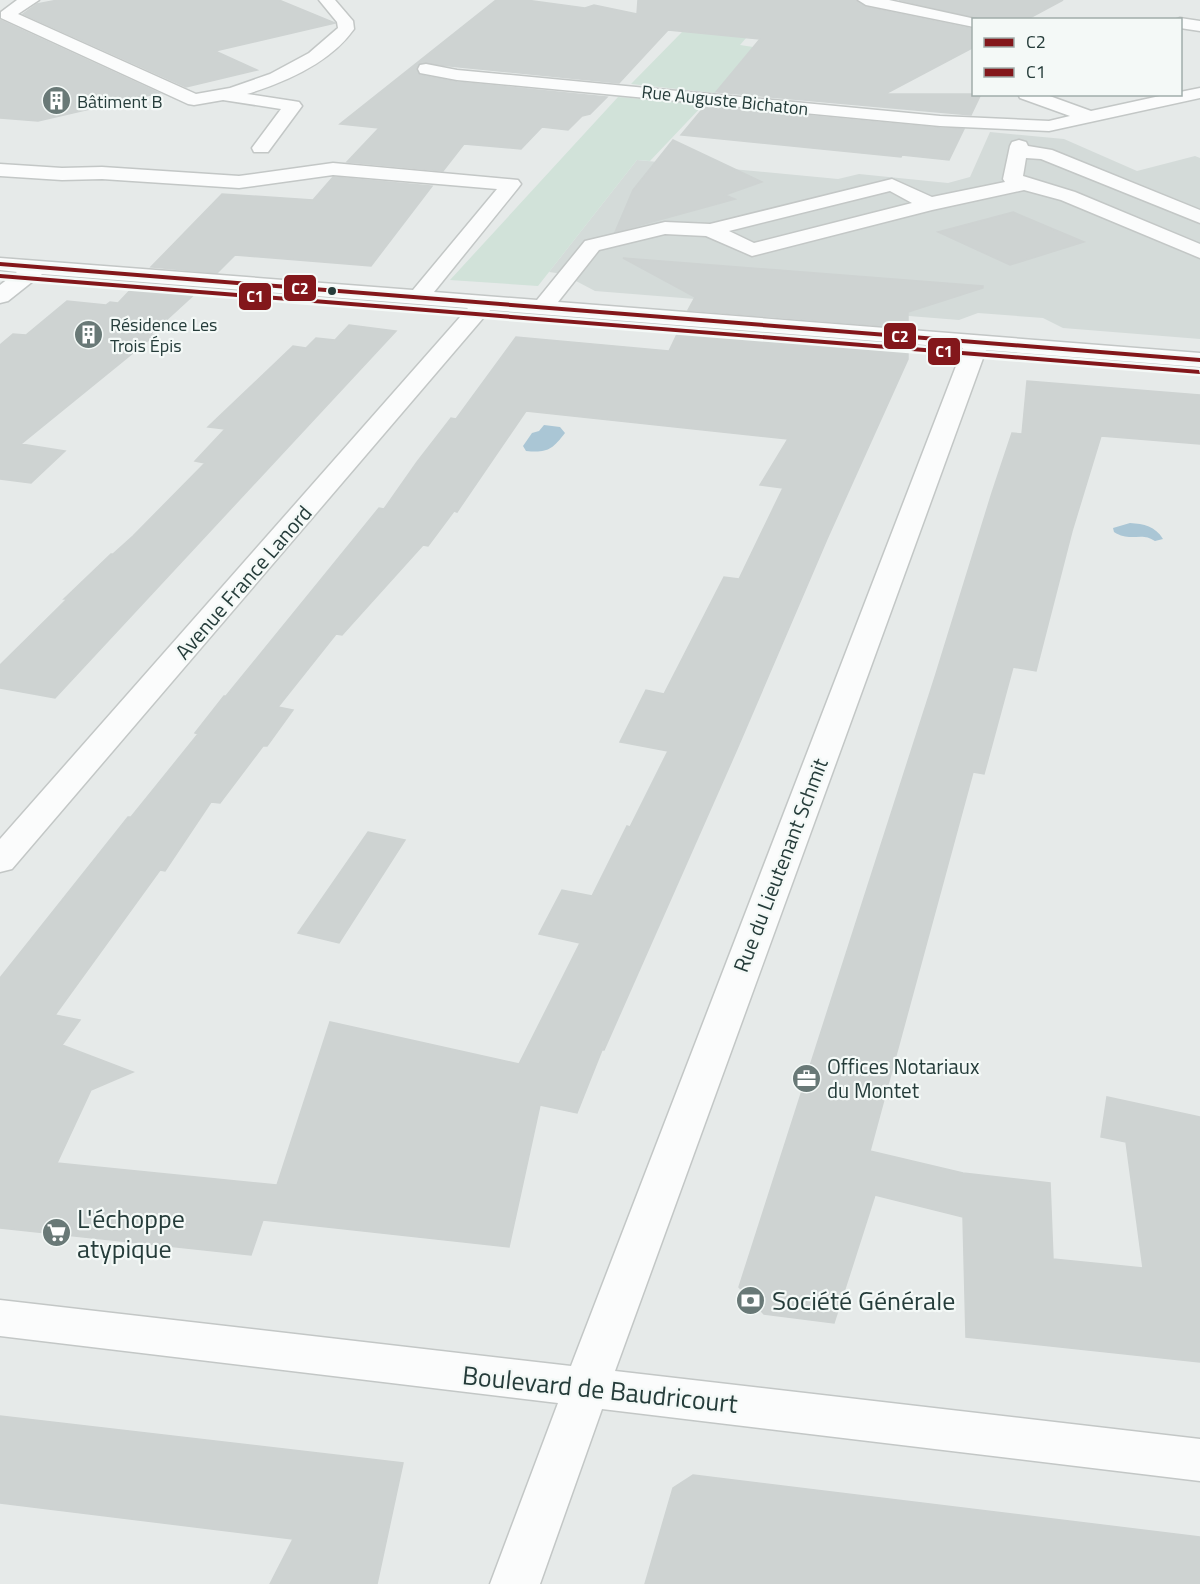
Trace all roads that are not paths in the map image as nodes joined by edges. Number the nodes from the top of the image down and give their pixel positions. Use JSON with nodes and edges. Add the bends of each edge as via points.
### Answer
{"nodes":[{"id":1,"x":31,"y":0,"type":"edge"},
{"id":2,"x":327,"y":0,"type":"edge"},
{"id":3,"x":866,"y":0,"type":"edge"},
{"id":4,"x":4,"y":17,"type":"edge"},
{"id":5,"x":972,"y":22,"type":"edge"},
{"id":6,"x":1182,"y":23,"type":"edge"},
{"id":7,"x":1200,"y":26,"type":"edge"},
{"id":8,"x":426,"y":69,"type":"dead end"},
{"id":9,"x":223,"y":95,"type":"junction"},
{"id":10,"x":1032,"y":96,"type":"edge"},
{"id":11,"x":1137,"y":96,"type":"edge"},
{"id":12,"x":1151,"y":96,"type":"edge"},
{"id":13,"x":194,"y":100,"type":"junction"},
{"id":14,"x":1081,"y":114,"type":"junction"},
{"id":15,"x":276,"y":127,"type":"junction"},
{"id":16,"x":261,"y":148,"type":"dead end"},
{"id":17,"x":0,"y":170,"type":"edge"},
{"id":18,"x":1024,"y":184,"type":"junction"},
{"id":19,"x":930,"y":204,"type":"junction"},
{"id":20,"x":1200,"y":217,"type":"edge"},
{"id":21,"x":710,"y":230,"type":"junction"},
{"id":22,"x":1200,"y":252,"type":"edge"},
{"id":23,"x":0,"y":264,"type":"edge"},
{"id":24,"x":37,"y":267,"type":"junction"},
{"id":25,"x":0,"y":296,"type":"edge"},
{"id":26,"x":418,"y":297,"type":"junction"},
{"id":27,"x":485,"y":302,"type":"junction"},
{"id":28,"x":543,"y":307,"type":"junction"},
{"id":29,"x":977,"y":342,"type":"junction"},
{"id":30,"x":1200,"y":360,"type":"edge"},
{"id":31,"x":0,"y":861,"type":"edge"},
{"id":32,"x":0,"y":1318,"type":"edge"},
{"id":33,"x":585,"y":1388,"type":"junction"},
{"id":34,"x":1200,"y":1460,"type":"edge"},
{"id":35,"x":515,"y":1584,"type":"edge"}],
"edges":[{"from":1,"to":4,"type":"street"},
{"from":2,"to":9,"type":"street","via":[[345,21],[346,29],[339,36],[288,71]]},
{"from":3,"to":5,"type":"street"},
{"from":4,"to":13,"type":"street"},
{"from":6,"to":7,"type":"street"},
{"from":8,"to":14,"type":"street","name":"Rue Auguste Bichaton","via":[[940,121],[1049,126]]},
{"from":9,"to":13,"type":"street"},
{"from":9,"to":15,"type":"street","via":[[293,106]]},
{"from":10,"to":14,"type":"street"},
{"from":11,"to":14,"type":"street","name":"Rue Auguste Bichaton"},
{"from":12,"to":14,"type":"street","name":"Rue Auguste Bichaton"},
{"from":13,"to":15,"type":"street"},
{"from":15,"to":16,"type":"street"},
{"from":17,"to":26,"type":"street","via":[[239,182],[333,169],[512,184]]},
{"from":18,"to":19,"type":"street"},
{"from":18,"to":20,"type":"street","via":[[1013,179],[1018,148],[1045,154]]},
{"from":18,"to":22,"type":"street","via":[[1068,196]]},
{"from":19,"to":21,"type":"street","via":[[892,185]]},
{"from":19,"to":21,"type":"street","via":[[752,250]]},
{"from":21,"to":28,"type":"street","via":[[664,228],[592,245]]},
{"from":23,"to":24,"type":"street"},
{"from":24,"to":25,"type":"street"},
{"from":24,"to":26,"type":"street"},
{"from":26,"to":27,"type":"street"},
{"from":27,"to":28,"type":"street"},
{"from":27,"to":31,"type":"street","name":"Avenue France Lanord"},
{"from":28,"to":29,"type":"street"},
{"from":29,"to":30,"type":"street"},
{"from":29,"to":33,"type":"street","name":"Rue du Lieutenant Schmit"},
{"from":32,"to":33,"type":"street","name":"Boulevard de Baudricourt"},
{"from":33,"to":34,"type":"street","name":"Boulevard de Baudricourt"},
{"from":33,"to":35,"type":"street","name":"Rue du Lieutenant Schmit"}]}
